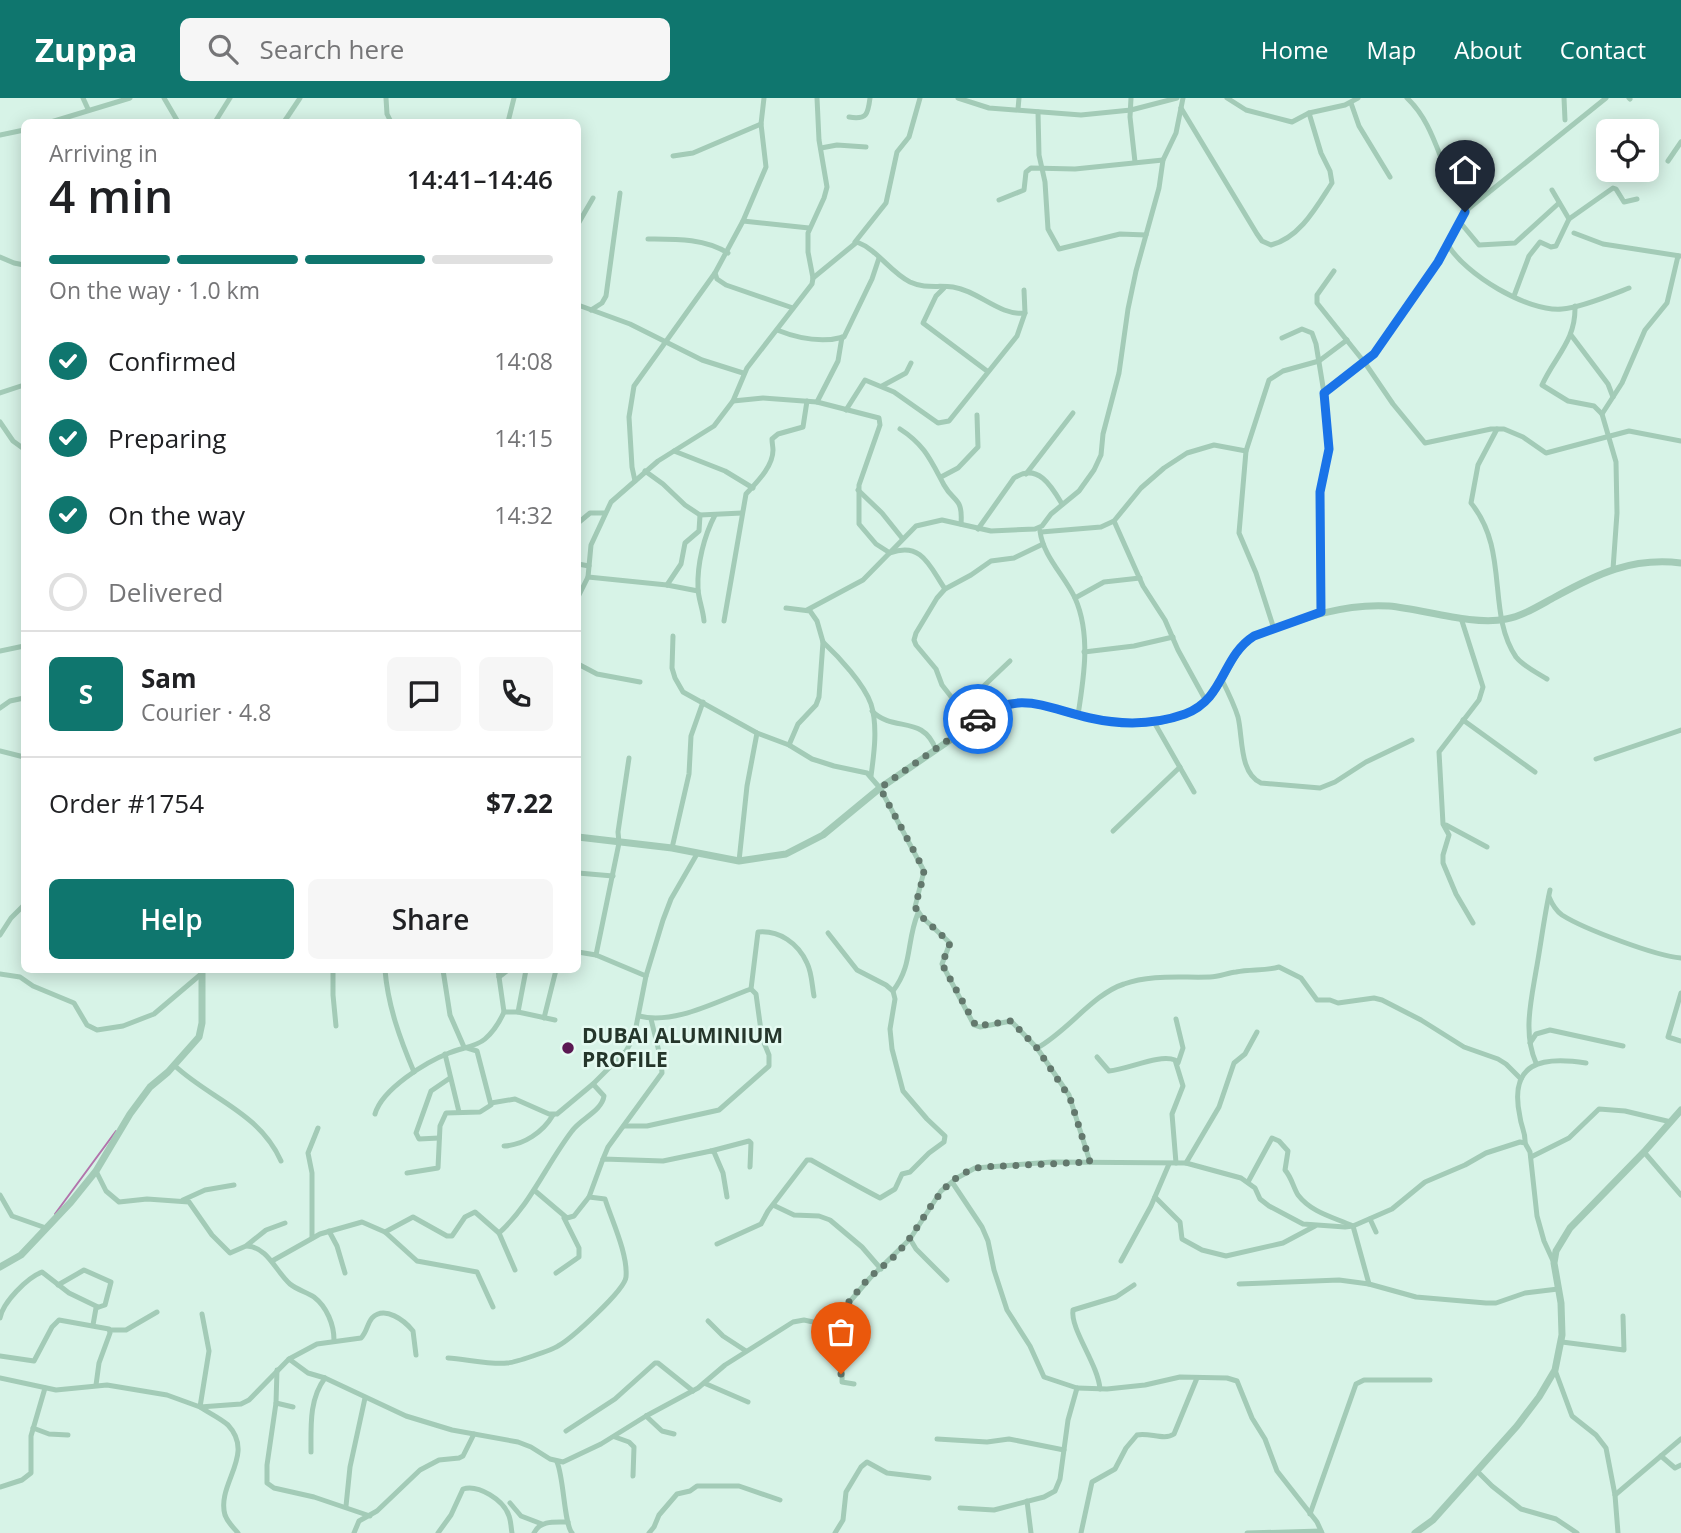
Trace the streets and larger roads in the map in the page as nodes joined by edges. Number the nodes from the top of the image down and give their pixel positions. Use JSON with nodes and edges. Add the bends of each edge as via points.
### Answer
{"nodes":[{"id":1,"x":83,"y":98,"type":"edge"},
{"id":2,"x":130,"y":98,"type":"edge"},
{"id":3,"x":164,"y":98,"type":"edge"},
{"id":4,"x":230,"y":98,"type":"edge"},
{"id":5,"x":300,"y":98,"type":"edge"},
{"id":6,"x":386,"y":98,"type":"edge"},
{"id":7,"x":514,"y":98,"type":"edge"},
{"id":8,"x":764,"y":98,"type":"edge"},
{"id":9,"x":817,"y":98,"type":"edge"},
{"id":10,"x":870,"y":98,"type":"edge"},
{"id":11,"x":920,"y":98,"type":"edge"},
{"id":12,"x":958,"y":98,"type":"edge"},
{"id":13,"x":1018,"y":98,"type":"edge"},
{"id":14,"x":1131,"y":98,"type":"edge"},
{"id":15,"x":1177,"y":98,"type":"edge"},
{"id":16,"x":1183,"y":98,"type":"edge"},
{"id":17,"x":1358,"y":98,"type":"edge"},
{"id":18,"x":1407,"y":98,"type":"edge"},
{"id":19,"x":1564,"y":98,"type":"edge"},
{"id":20,"x":1606,"y":98,"type":"edge"},
{"id":21,"x":1230,"y":99,"type":"edge"},
{"id":22,"x":1346,"y":102,"type":"edge"},
{"id":23,"x":1181,"y":108,"type":"junction"},
{"id":24,"x":88,"y":109,"type":"junction"},
{"id":25,"x":1018,"y":109,"type":"junction"},
{"id":26,"x":1131,"y":110,"type":"junction"},
{"id":27,"x":1038,"y":112,"type":"junction"},
{"id":28,"x":1309,"y":113,"type":"junction"},
{"id":29,"x":849,"y":117,"type":"dead end"},
{"id":30,"x":60,"y":119,"type":"edge"},
{"id":31,"x":176,"y":119,"type":"edge"},
{"id":32,"x":217,"y":119,"type":"edge"},
{"id":33,"x":286,"y":119,"type":"edge"},
{"id":34,"x":390,"y":119,"type":"edge"},
{"id":35,"x":510,"y":119,"type":"edge"},
{"id":36,"x":1565,"y":120,"type":"dead end"},
{"id":37,"x":761,"y":124,"type":"junction"},
{"id":38,"x":21,"y":131,"type":"edge"},
{"id":39,"x":0,"y":135,"type":"edge"},
{"id":40,"x":1681,"y":142,"type":"edge"},
{"id":41,"x":866,"y":147,"type":"dead end"},
{"id":42,"x":821,"y":148,"type":"junction"},
{"id":43,"x":673,"y":156,"type":"dead end"},
{"id":44,"x":1163,"y":160,"type":"junction"},
{"id":45,"x":1668,"y":161,"type":"dead end"},
{"id":46,"x":1135,"y":162,"type":"junction"},
{"id":47,"x":1043,"y":169,"type":"junction"},
{"id":48,"x":1390,"y":177,"type":"dead end"},
{"id":49,"x":1552,"y":190,"type":"dead end"},
{"id":50,"x":620,"y":193,"type":"dead end"},
{"id":51,"x":593,"y":198,"type":"dead end"},
{"id":52,"x":999,"y":200,"type":"dead end"},
{"id":53,"x":1637,"y":200,"type":"dead end"},
{"id":54,"x":1559,"y":203,"type":"junction"},
{"id":55,"x":1468,"y":209,"type":"junction"},
{"id":56,"x":581,"y":219,"type":"edge"},
{"id":57,"x":1569,"y":219,"type":"junction"},
{"id":58,"x":743,"y":221,"type":"junction"},
{"id":59,"x":1459,"y":221,"type":"junction"},
{"id":60,"x":809,"y":228,"type":"junction"},
{"id":61,"x":1574,"y":233,"type":"dead end"},
{"id":62,"x":1146,"y":235,"type":"junction"},
{"id":63,"x":648,"y":239,"type":"dead end"},
{"id":64,"x":855,"y":243,"type":"junction"},
{"id":65,"x":1448,"y":245,"type":"junction"},
{"id":66,"x":728,"y":253,"type":"junction"},
{"id":67,"x":1680,"y":256,"type":"edge"},
{"id":68,"x":0,"y":257,"type":"edge"},
{"id":69,"x":879,"y":258,"type":"junction"},
{"id":70,"x":21,"y":264,"type":"edge"},
{"id":71,"x":1334,"y":271,"type":"dead end"},
{"id":72,"x":715,"y":273,"type":"junction"},
{"id":73,"x":813,"y":278,"type":"junction"},
{"id":74,"x":944,"y":288,"type":"junction"},
{"id":75,"x":1629,"y":288,"type":"dead end"},
{"id":76,"x":1024,"y":290,"type":"dead end"},
{"id":77,"x":1514,"y":296,"type":"junction"},
{"id":78,"x":581,"y":306,"type":"edge"},
{"id":79,"x":1575,"y":306,"type":"junction"},
{"id":80,"x":793,"y":308,"type":"junction"},
{"id":81,"x":591,"y":310,"type":"junction"},
{"id":82,"x":1025,"y":313,"type":"junction"},
{"id":83,"x":777,"y":330,"type":"junction"},
{"id":84,"x":1571,"y":335,"type":"junction"},
{"id":85,"x":842,"y":337,"type":"junction"},
{"id":86,"x":1282,"y":338,"type":"dead end"},
{"id":87,"x":665,"y":341,"type":"junction"},
{"id":88,"x":1347,"y":341,"type":"junction"},
{"id":89,"x":1320,"y":361,"type":"junction"},
{"id":90,"x":911,"y":363,"type":"dead end"},
{"id":91,"x":1365,"y":363,"type":"junction"},
{"id":92,"x":987,"y":371,"type":"junction"},
{"id":93,"x":743,"y":373,"type":"junction"},
{"id":94,"x":21,"y":386,"type":"edge"},
{"id":95,"x":882,"y":386,"type":"junction"},
{"id":96,"x":0,"y":393,"type":"edge"},
{"id":97,"x":1324,"y":393,"type":"junction"},
{"id":98,"x":1613,"y":397,"type":"junction"},
{"id":99,"x":733,"y":401,"type":"junction"},
{"id":100,"x":807,"y":401,"type":"junction"},
{"id":101,"x":817,"y":401,"type":"junction"},
{"id":102,"x":846,"y":410,"type":"junction"},
{"id":103,"x":1073,"y":413,"type":"dead end"},
{"id":104,"x":1602,"y":414,"type":"junction"},
{"id":105,"x":978,"y":415,"type":"dead end"},
{"id":106,"x":0,"y":422,"type":"edge"},
{"id":107,"x":900,"y":429,"type":"dead end"},
{"id":108,"x":1497,"y":429,"type":"junction"},
{"id":109,"x":1610,"y":435,"type":"junction"},
{"id":110,"x":1681,"y":441,"type":"edge"},
{"id":111,"x":21,"y":447,"type":"edge"},
{"id":112,"x":674,"y":451,"type":"junction"},
{"id":113,"x":1246,"y":452,"type":"junction"},
{"id":114,"x":645,"y":471,"type":"junction"},
{"id":115,"x":1026,"y":474,"type":"junction"},
{"id":116,"x":941,"y":477,"type":"junction"},
{"id":117,"x":635,"y":481,"type":"junction"},
{"id":118,"x":753,"y":488,"type":"junction"},
{"id":119,"x":859,"y":490,"type":"junction"},
{"id":120,"x":1062,"y":504,"type":"junction"},
{"id":121,"x":604,"y":513,"type":"junction"},
{"id":122,"x":742,"y":513,"type":"junction"},
{"id":123,"x":700,"y":515,"type":"junction"},
{"id":124,"x":715,"y":515,"type":"junction"},
{"id":125,"x":581,"y":520,"type":"edge"},
{"id":126,"x":1114,"y":521,"type":"junction"},
{"id":127,"x":961,"y":524,"type":"junction"},
{"id":128,"x":978,"y":529,"type":"junction"},
{"id":129,"x":1040,"y":530,"type":"junction"},
{"id":130,"x":902,"y":538,"type":"junction"},
{"id":131,"x":1043,"y":544,"type":"junction"},
{"id":132,"x":890,"y":553,"type":"junction"},
{"id":133,"x":581,"y":564,"type":"edge"},
{"id":134,"x":1681,"y":564,"type":"edge"},
{"id":135,"x":589,"y":565,"type":"junction"},
{"id":136,"x":1613,"y":569,"type":"junction"},
{"id":137,"x":588,"y":577,"type":"junction"},
{"id":138,"x":1140,"y":578,"type":"junction"},
{"id":139,"x":667,"y":585,"type":"junction"},
{"id":140,"x":944,"y":589,"type":"junction"},
{"id":141,"x":581,"y":591,"type":"edge"},
{"id":142,"x":698,"y":591,"type":"junction"},
{"id":143,"x":1075,"y":598,"type":"junction"},
{"id":144,"x":786,"y":608,"type":"dead end"},
{"id":145,"x":807,"y":610,"type":"junction"},
{"id":146,"x":1321,"y":612,"type":"junction"},
{"id":147,"x":1461,"y":618,"type":"junction"},
{"id":148,"x":1502,"y":620,"type":"junction"},
{"id":149,"x":704,"y":621,"type":"dead end"},
{"id":150,"x":724,"y":621,"type":"dead end"},
{"id":151,"x":1273,"y":629,"type":"junction"},
{"id":152,"x":673,"y":636,"type":"dead end"},
{"id":153,"x":1172,"y":637,"type":"junction"},
{"id":154,"x":823,"y":642,"type":"junction"},
{"id":155,"x":21,"y":647,"type":"edge"},
{"id":156,"x":0,"y":651,"type":"edge"},
{"id":157,"x":1084,"y":652,"type":"junction"},
{"id":158,"x":1010,"y":661,"type":"dead end"},
{"id":159,"x":581,"y":666,"type":"edge"},
{"id":160,"x":1547,"y":679,"type":"dead end"},
{"id":161,"x":1222,"y":680,"type":"junction"},
{"id":162,"x":640,"y":682,"type":"dead end"},
{"id":163,"x":21,"y":699,"type":"edge"},
{"id":164,"x":1206,"y":701,"type":"junction"},
{"id":165,"x":702,"y":702,"type":"junction"},
{"id":166,"x":0,"y":708,"type":"edge"},
{"id":167,"x":872,"y":711,"type":"junction"},
{"id":168,"x":963,"y":712,"type":"junction"},
{"id":169,"x":1078,"y":715,"type":"junction"},
{"id":170,"x":1463,"y":720,"type":"junction"},
{"id":171,"x":1154,"y":722,"type":"junction"},
{"id":172,"x":1681,"y":730,"type":"edge"},
{"id":173,"x":757,"y":733,"type":"junction"},
{"id":174,"x":959,"y":734,"type":"junction"},
{"id":175,"x":1412,"y":740,"type":"dead end"},
{"id":176,"x":789,"y":745,"type":"junction"},
{"id":177,"x":936,"y":750,"type":"junction"},
{"id":178,"x":0,"y":751,"type":"edge"},
{"id":179,"x":21,"y":756,"type":"edge"},
{"id":180,"x":629,"y":758,"type":"dead end"},
{"id":181,"x":1596,"y":759,"type":"dead end"},
{"id":182,"x":1180,"y":767,"type":"junction"},
{"id":183,"x":1535,"y":772,"type":"dead end"},
{"id":184,"x":871,"y":776,"type":"junction"},
{"id":185,"x":880,"y":788,"type":"junction"},
{"id":186,"x":1194,"y":792,"type":"dead end"},
{"id":187,"x":1443,"y":824,"type":"junction"},
{"id":188,"x":1113,"y":831,"type":"dead end"},
{"id":189,"x":581,"y":837,"type":"edge"},
{"id":190,"x":619,"y":842,"type":"junction"},
{"id":191,"x":1486,"y":847,"type":"dead end"},
{"id":192,"x":672,"y":848,"type":"junction"},
{"id":193,"x":696,"y":853,"type":"junction"},
{"id":194,"x":739,"y":861,"type":"junction"},
{"id":195,"x":581,"y":873,"type":"edge"},
{"id":196,"x":613,"y":876,"type":"junction"},
{"id":197,"x":1550,"y":890,"type":"dead end"},
{"id":198,"x":1549,"y":897,"type":"junction"},
{"id":199,"x":21,"y":908,"type":"edge"},
{"id":200,"x":918,"y":913,"type":"junction"},
{"id":201,"x":1473,"y":923,"type":"dead end"},
{"id":202,"x":828,"y":933,"type":"dead end"},
{"id":203,"x":0,"y":935,"type":"edge"},
{"id":204,"x":581,"y":952,"type":"edge"},
{"id":205,"x":596,"y":954,"type":"junction"},
{"id":206,"x":1681,"y":958,"type":"edge"},
{"id":207,"x":200,"y":973,"type":"edge"},
{"id":208,"x":201,"y":973,"type":"edge"},
{"id":209,"x":333,"y":973,"type":"edge"},
{"id":210,"x":385,"y":973,"type":"edge"},
{"id":211,"x":443,"y":973,"type":"edge"},
{"id":212,"x":498,"y":973,"type":"edge"},
{"id":213,"x":525,"y":973,"type":"edge"},
{"id":214,"x":555,"y":973,"type":"edge"},
{"id":215,"x":0,"y":974,"type":"edge"},
{"id":216,"x":646,"y":976,"type":"junction"},
{"id":217,"x":751,"y":989,"type":"junction"},
{"id":218,"x":893,"y":991,"type":"junction"},
{"id":219,"x":1681,"y":993,"type":"edge"},
{"id":220,"x":814,"y":996,"type":"dead end"},
{"id":221,"x":504,"y":1012,"type":"junction"},
{"id":222,"x":518,"y":1012,"type":"junction"},
{"id":223,"x":639,"y":1016,"type":"junction"},
{"id":224,"x":544,"y":1018,"type":"junction"},
{"id":225,"x":651,"y":1019,"type":"junction"},
{"id":226,"x":1176,"y":1019,"type":"dead end"},
{"id":227,"x":555,"y":1020,"type":"dead end"},
{"id":228,"x":336,"y":1027,"type":"dead end"},
{"id":229,"x":1257,"y":1032,"type":"dead end"},
{"id":230,"x":1681,"y":1041,"type":"edge"},
{"id":231,"x":1530,"y":1043,"type":"junction"},
{"id":232,"x":1623,"y":1046,"type":"dead end"},
{"id":233,"x":464,"y":1047,"type":"junction"},
{"id":234,"x":1037,"y":1048,"type":"junction"},
{"id":235,"x":445,"y":1054,"type":"junction"},
{"id":236,"x":1097,"y":1057,"type":"dead end"},
{"id":237,"x":1178,"y":1063,"type":"junction"},
{"id":238,"x":1536,"y":1063,"type":"junction"},
{"id":239,"x":1586,"y":1063,"type":"dead end"},
{"id":240,"x":174,"y":1065,"type":"junction"},
{"id":241,"x":414,"y":1072,"type":"junction"},
{"id":242,"x":450,"y":1078,"type":"junction"},
{"id":243,"x":1521,"y":1079,"type":"junction"},
{"id":244,"x":593,"y":1084,"type":"junction"},
{"id":245,"x":491,"y":1103,"type":"junction"},
{"id":246,"x":1681,"y":1110,"type":"edge"},
{"id":247,"x":459,"y":1112,"type":"junction"},
{"id":248,"x":375,"y":1114,"type":"dead end"},
{"id":249,"x":553,"y":1115,"type":"junction"},
{"id":250,"x":1671,"y":1122,"type":"junction"},
{"id":251,"x":624,"y":1126,"type":"junction"},
{"id":252,"x":318,"y":1128,"type":"dead end"},
{"id":253,"x":439,"y":1138,"type":"junction"},
{"id":254,"x":1525,"y":1143,"type":"junction"},
{"id":255,"x":504,"y":1146,"type":"dead end"},
{"id":256,"x":711,"y":1151,"type":"junction"},
{"id":257,"x":1644,"y":1152,"type":"junction"},
{"id":258,"x":1531,"y":1157,"type":"junction"},
{"id":259,"x":603,"y":1159,"type":"junction"},
{"id":260,"x":281,"y":1161,"type":"dead end"},
{"id":261,"x":1090,"y":1162,"type":"junction"},
{"id":262,"x":1172,"y":1163,"type":"junction"},
{"id":263,"x":1186,"y":1163,"type":"junction"},
{"id":264,"x":750,"y":1167,"type":"dead end"},
{"id":265,"x":96,"y":1171,"type":"junction"},
{"id":266,"x":407,"y":1173,"type":"dead end"},
{"id":267,"x":951,"y":1182,"type":"junction"},
{"id":268,"x":1248,"y":1182,"type":"junction"},
{"id":269,"x":233,"y":1185,"type":"dead end"},
{"id":270,"x":534,"y":1190,"type":"junction"},
{"id":271,"x":0,"y":1195,"type":"edge"},
{"id":272,"x":1681,"y":1195,"type":"edge"},
{"id":273,"x":589,"y":1197,"type":"junction"},
{"id":274,"x":727,"y":1197,"type":"dead end"},
{"id":275,"x":1155,"y":1197,"type":"junction"},
{"id":276,"x":183,"y":1200,"type":"junction"},
{"id":277,"x":773,"y":1205,"type":"junction"},
{"id":278,"x":564,"y":1218,"type":"junction"},
{"id":279,"x":1370,"y":1219,"type":"junction"},
{"id":280,"x":285,"y":1223,"type":"dead end"},
{"id":281,"x":1315,"y":1226,"type":"junction"},
{"id":282,"x":1353,"y":1226,"type":"junction"},
{"id":283,"x":46,"y":1228,"type":"junction"},
{"id":284,"x":329,"y":1231,"type":"junction"},
{"id":285,"x":1376,"y":1232,"type":"dead end"},
{"id":286,"x":386,"y":1233,"type":"junction"},
{"id":287,"x":499,"y":1233,"type":"junction"},
{"id":288,"x":312,"y":1238,"type":"junction"},
{"id":289,"x":910,"y":1239,"type":"junction"},
{"id":290,"x":717,"y":1244,"type":"dead end"},
{"id":291,"x":246,"y":1246,"type":"junction"},
{"id":292,"x":272,"y":1261,"type":"junction"},
{"id":293,"x":1121,"y":1261,"type":"dead end"},
{"id":294,"x":1554,"y":1263,"type":"junction"},
{"id":295,"x":0,"y":1267,"type":"edge"},
{"id":296,"x":881,"y":1269,"type":"junction"},
{"id":297,"x":515,"y":1270,"type":"dead end"},
{"id":298,"x":345,"y":1273,"type":"dead end"},
{"id":299,"x":556,"y":1273,"type":"dead end"},
{"id":300,"x":947,"y":1280,"type":"dead end"},
{"id":301,"x":1239,"y":1284,"type":"dead end"},
{"id":302,"x":1369,"y":1284,"type":"junction"},
{"id":303,"x":58,"y":1285,"type":"junction"},
{"id":304,"x":1134,"y":1285,"type":"dead end"},
{"id":305,"x":1558,"y":1289,"type":"junction"},
{"id":306,"x":98,"y":1307,"type":"junction"},
{"id":307,"x":493,"y":1307,"type":"dead end"},
{"id":308,"x":157,"y":1312,"type":"dead end"},
{"id":309,"x":202,"y":1314,"type":"dead end"},
{"id":310,"x":1623,"y":1316,"type":"dead end"},
{"id":311,"x":0,"y":1318,"type":"edge"},
{"id":312,"x":708,"y":1321,"type":"dead end"},
{"id":313,"x":93,"y":1325,"type":"junction"},
{"id":314,"x":827,"y":1325,"type":"junction"},
{"id":315,"x":110,"y":1330,"type":"junction"},
{"id":316,"x":334,"y":1340,"type":"junction"},
{"id":317,"x":1562,"y":1342,"type":"junction"},
{"id":318,"x":746,"y":1351,"type":"junction"},
{"id":319,"x":416,"y":1355,"type":"dead end"},
{"id":320,"x":0,"y":1357,"type":"edge"},
{"id":321,"x":448,"y":1358,"type":"dead end"},
{"id":322,"x":289,"y":1359,"type":"junction"},
{"id":323,"x":277,"y":1370,"type":"junction"},
{"id":324,"x":1555,"y":1370,"type":"junction"},
{"id":325,"x":0,"y":1378,"type":"edge"},
{"id":326,"x":325,"y":1378,"type":"junction"},
{"id":327,"x":1198,"y":1378,"type":"junction"},
{"id":328,"x":1430,"y":1380,"type":"dead end"},
{"id":329,"x":704,"y":1383,"type":"junction"},
{"id":330,"x":854,"y":1384,"type":"dead end"},
{"id":331,"x":96,"y":1385,"type":"junction"},
{"id":332,"x":45,"y":1388,"type":"junction"},
{"id":333,"x":1077,"y":1388,"type":"junction"},
{"id":334,"x":1100,"y":1389,"type":"junction"},
{"id":335,"x":693,"y":1391,"type":"junction"},
{"id":336,"x":365,"y":1398,"type":"junction"},
{"id":337,"x":748,"y":1402,"type":"dead end"},
{"id":338,"x":276,"y":1404,"type":"junction"},
{"id":339,"x":200,"y":1407,"type":"junction"},
{"id":340,"x":293,"y":1407,"type":"dead end"},
{"id":341,"x":646,"y":1416,"type":"junction"},
{"id":342,"x":33,"y":1428,"type":"junction"},
{"id":343,"x":566,"y":1431,"type":"dead end"},
{"id":344,"x":474,"y":1434,"type":"junction"},
{"id":345,"x":674,"y":1434,"type":"dead end"},
{"id":346,"x":68,"y":1435,"type":"dead end"},
{"id":347,"x":615,"y":1437,"type":"junction"},
{"id":348,"x":937,"y":1439,"type":"dead end"},
{"id":349,"x":1681,"y":1439,"type":"edge"},
{"id":350,"x":1064,"y":1450,"type":"junction"},
{"id":351,"x":311,"y":1452,"type":"dead end"},
{"id":352,"x":1661,"y":1456,"type":"junction"},
{"id":353,"x":557,"y":1462,"type":"junction"},
{"id":354,"x":1681,"y":1465,"type":"edge"},
{"id":355,"x":1477,"y":1471,"type":"junction"},
{"id":356,"x":633,"y":1476,"type":"dead end"},
{"id":357,"x":929,"y":1478,"type":"dead end"},
{"id":358,"x":0,"y":1487,"type":"edge"},
{"id":359,"x":1615,"y":1495,"type":"junction"},
{"id":360,"x":780,"y":1500,"type":"dead end"},
{"id":361,"x":1027,"y":1501,"type":"junction"},
{"id":362,"x":510,"y":1503,"type":"dead end"},
{"id":363,"x":346,"y":1506,"type":"junction"},
{"id":364,"x":960,"y":1508,"type":"dead end"},
{"id":365,"x":1310,"y":1514,"type":"junction"},
{"id":366,"x":370,"y":1516,"type":"junction"},
{"id":367,"x":568,"y":1522,"type":"junction"},
{"id":368,"x":542,"y":1524,"type":"junction"},
{"id":369,"x":1321,"y":1532,"type":"edge"},
{"id":370,"x":238,"y":1533,"type":"edge"},
{"id":371,"x":354,"y":1533,"type":"edge"},
{"id":372,"x":438,"y":1533,"type":"edge"},
{"id":373,"x":512,"y":1533,"type":"edge"},
{"id":374,"x":534,"y":1533,"type":"edge"},
{"id":375,"x":572,"y":1533,"type":"edge"},
{"id":376,"x":649,"y":1533,"type":"edge"},
{"id":377,"x":835,"y":1533,"type":"edge"},
{"id":378,"x":1031,"y":1533,"type":"edge"},
{"id":379,"x":1081,"y":1533,"type":"edge"},
{"id":380,"x":1247,"y":1533,"type":"edge"},
{"id":381,"x":1415,"y":1533,"type":"edge"},
{"id":382,"x":1577,"y":1533,"type":"edge"},
{"id":383,"x":1618,"y":1533,"type":"edge"}],
"edges":[{"from":1,"to":24,"type":"street"},
{"from":2,"to":24,"type":"street"},
{"from":3,"to":31,"type":"street"},
{"from":4,"to":32,"type":"street"},
{"from":5,"to":33,"type":"street"},
{"from":6,"to":34,"type":"street"},
{"from":7,"to":35,"type":"street"},
{"from":8,"to":37,"type":"street"},
{"from":9,"to":42,"type":"street"},
{"from":10,"to":29,"type":"street","via":[[866,117]]},
{"from":11,"to":64,"type":"street","via":[[909,137],[897,152],[886,203]]},
{"from":12,"to":25,"type":"street","via":[[981,107]]},
{"from":13,"to":25,"type":"street"},
{"from":14,"to":26,"type":"street"},
{"from":15,"to":26,"type":"street"},
{"from":16,"to":23,"type":"street"},
{"from":17,"to":22,"type":"street"},
{"from":18,"to":55,"type":"street","via":[[1434,139],[1450,183]]},
{"from":19,"to":36,"type":"street"},
{"from":20,"to":55,"type":"street"},
{"from":21,"to":28,"type":"street","via":[[1246,110],[1290,122]]},
{"from":22,"to":28,"type":"street"},
{"from":22,"to":48,"type":"street"},
{"from":23,"to":28,"type":"street","via":[[1251,225],[1268,245],[1296,230],[1332,183]]},
{"from":23,"to":44,"type":"street"},
{"from":24,"to":30,"type":"street"},
{"from":25,"to":27,"type":"street"},
{"from":26,"to":27,"type":"street","via":[[1081,115]]},
{"from":26,"to":46,"type":"street"},
{"from":27,"to":47,"type":"street"},
{"from":37,"to":43,"type":"street","via":[[693,153]]},
{"from":37,"to":58,"type":"street","via":[[766,167]]},
{"from":38,"to":39,"type":"street"},
{"from":40,"to":45,"type":"street"},
{"from":41,"to":42,"type":"street"},
{"from":42,"to":60,"type":"street","via":[[826,191]]},
{"from":44,"to":46,"type":"street"},
{"from":44,"to":62,"type":"street"},
{"from":46,"to":47,"type":"street"},
{"from":47,"to":52,"type":"street","via":[[1028,170],[1024,190]]},
{"from":47,"to":62,"type":"street","via":[[1048,229],[1059,249],[1121,234]]},
{"from":49,"to":54,"type":"street"},
{"from":50,"to":81,"type":"street","via":[[606,296]]},
{"from":51,"to":56,"type":"street"},
{"from":53,"to":57,"type":"street","via":[[1625,202],[1613,188]]},
{"from":54,"to":57,"type":"street"},
{"from":54,"to":59,"type":"street","via":[[1512,244],[1480,245]]},
{"from":55,"to":59,"type":"street"},
{"from":57,"to":77,"type":"street","via":[[1556,246],[1540,242],[1529,256]]},
{"from":58,"to":60,"type":"street"},
{"from":58,"to":66,"type":"street"},
{"from":59,"to":65,"type":"street"},
{"from":60,"to":73,"type":"street"},
{"from":61,"to":67,"type":"street","via":[[1603,244]]},
{"from":62,"to":120,"type":"street","via":[[1101,455],[1084,484]]},
{"from":63,"to":66,"type":"street","via":[[701,242]]},
{"from":64,"to":69,"type":"street"},
{"from":64,"to":73,"type":"street"},
{"from":65,"to":77,"type":"street","via":[[1466,267]]},
{"from":65,"to":91,"type":"street"},
{"from":66,"to":72,"type":"street"},
{"from":67,"to":98,"type":"street","via":[[1667,303],[1646,330]]},
{"from":68,"to":70,"type":"street"},
{"from":69,"to":74,"type":"street","via":[[908,281]]},
{"from":69,"to":85,"type":"street"},
{"from":71,"to":88,"type":"street","via":[[1315,299]]},
{"from":72,"to":80,"type":"street","via":[[726,285]]},
{"from":72,"to":87,"type":"street"},
{"from":73,"to":80,"type":"street"},
{"from":74,"to":82,"type":"street","via":[[954,287],[1006,311]]},
{"from":74,"to":92,"type":"street","via":[[923,323]]},
{"from":75,"to":79,"type":"street"},
{"from":76,"to":82,"type":"street"},
{"from":77,"to":79,"type":"street","via":[[1543,307]]},
{"from":78,"to":81,"type":"street"},
{"from":79,"to":84,"type":"street"},
{"from":80,"to":83,"type":"street"},
{"from":81,"to":87,"type":"street"},
{"from":82,"to":92,"type":"street","via":[[1016,338]]},
{"from":83,"to":85,"type":"street","via":[[813,339]]},
{"from":83,"to":93,"type":"street"},
{"from":84,"to":98,"type":"street"},
{"from":84,"to":104,"type":"street","via":[[1542,385],[1568,401],[1594,406]]},
{"from":85,"to":101,"type":"street","via":[[838,361]]},
{"from":86,"to":89,"type":"street","via":[[1307,329]]},
{"from":87,"to":93,"type":"street","via":[[702,360]]},
{"from":87,"to":117,"type":"street","via":[[634,386],[629,417]]},
{"from":88,"to":89,"type":"street"},
{"from":88,"to":91,"type":"street"},
{"from":89,"to":97,"type":"street"},
{"from":89,"to":113,"type":"street","via":[[1283,371],[1269,380]]},
{"from":90,"to":95,"type":"street","via":[[906,373]]},
{"from":91,"to":97,"type":"street"},
{"from":91,"to":108,"type":"street","via":[[1425,443]]},
{"from":92,"to":95,"type":"street","via":[[955,415],[942,424]]},
{"from":93,"to":99,"type":"street"},
{"from":94,"to":96,"type":"street"},
{"from":95,"to":102,"type":"street","via":[[865,380]]},
{"from":97,"to":146,"type":"street","via":[[1329,449],[1320,492]]},
{"from":98,"to":104,"type":"street"},
{"from":99,"to":100,"type":"street"},
{"from":99,"to":112,"type":"street","via":[[709,430]]},
{"from":100,"to":101,"type":"street"},
{"from":100,"to":118,"type":"street","via":[[803,427],[772,439],[773,455]]},
{"from":101,"to":102,"type":"street"},
{"from":102,"to":119,"type":"street","via":[[880,420]]},
{"from":103,"to":115,"type":"street"},
{"from":104,"to":109,"type":"street"},
{"from":105,"to":116,"type":"street","via":[[978,447],[958,468]]},
{"from":106,"to":111,"type":"street"},
{"from":107,"to":116,"type":"street","via":[[919,443]]},
{"from":108,"to":109,"type":"street","via":[[1514,432],[1546,453]]},
{"from":108,"to":148,"type":"street","via":[[1478,465],[1471,501],[1492,540]]},
{"from":109,"to":110,"type":"street","via":[[1629,431]]},
{"from":109,"to":136,"type":"street","via":[[1618,500]]},
{"from":112,"to":114,"type":"street"},
{"from":112,"to":118,"type":"street","via":[[725,471]]},
{"from":113,"to":126,"type":"street","via":[[1214,445],[1181,456],[1141,488]]},
{"from":113,"to":151,"type":"street","via":[[1239,533]]},
{"from":114,"to":117,"type":"street"},
{"from":114,"to":123,"type":"street"},
{"from":115,"to":120,"type":"street","via":[[1045,478]]},
{"from":115,"to":128,"type":"street","via":[[1014,478]]},
{"from":116,"to":127,"type":"street","via":[[959,503]]},
{"from":117,"to":121,"type":"street"},
{"from":118,"to":122,"type":"street","via":[[746,494]]},
{"from":119,"to":130,"type":"street"},
{"from":119,"to":132,"type":"street","via":[[859,523]]},
{"from":120,"to":129,"type":"street"},
{"from":121,"to":125,"type":"street","via":[[590,513]]},
{"from":121,"to":135,"type":"street","via":[[591,545]]},
{"from":122,"to":124,"type":"street"},
{"from":122,"to":150,"type":"street"},
{"from":123,"to":124,"type":"street"},
{"from":123,"to":139,"type":"street","via":[[699,531],[685,543],[681,564]]},
{"from":124,"to":142,"type":"street","via":[[701,559]]},
{"from":126,"to":129,"type":"street","via":[[1101,527]]},
{"from":126,"to":138,"type":"street"},
{"from":127,"to":128,"type":"street"},
{"from":127,"to":130,"type":"street","via":[[930,521]]},
{"from":128,"to":129,"type":"street"},
{"from":129,"to":131,"type":"street"},
{"from":130,"to":132,"type":"street"},
{"from":131,"to":140,"type":"street","via":[[1014,558],[983,565]]},
{"from":131,"to":143,"type":"street"},
{"from":132,"to":140,"type":"street","via":[[903,548],[921,555]]},
{"from":132,"to":145,"type":"street","via":[[863,580]]},
{"from":133,"to":135,"type":"street"},
{"from":134,"to":136,"type":"street","via":[[1653,561]]},
{"from":135,"to":137,"type":"street"},
{"from":136,"to":148,"type":"street"},
{"from":137,"to":139,"type":"street"},
{"from":137,"to":141,"type":"street"},
{"from":138,"to":143,"type":"street","via":[[1104,582]]},
{"from":138,"to":153,"type":"street"},
{"from":139,"to":142,"type":"street"},
{"from":140,"to":168,"type":"street","via":[[914,641]]},
{"from":142,"to":149,"type":"street"},
{"from":143,"to":157,"type":"street"},
{"from":144,"to":145,"type":"street"},
{"from":145,"to":154,"type":"street","via":[[817,621]]},
{"from":146,"to":147,"type":"street","via":[[1388,606]]},
{"from":146,"to":151,"type":"street"},
{"from":147,"to":148,"type":"street"},
{"from":147,"to":170,"type":"street","via":[[1483,687]]},
{"from":148,"to":160,"type":"street","via":[[1519,660]]},
{"from":151,"to":161,"type":"street","via":[[1242,645]]},
{"from":152,"to":165,"type":"street","via":[[675,678],[683,692]]},
{"from":153,"to":157,"type":"street"},
{"from":153,"to":164,"type":"street"},
{"from":154,"to":167,"type":"street","via":[[852,674]]},
{"from":154,"to":176,"type":"street","via":[[818,701],[798,724]]},
{"from":155,"to":156,"type":"street"},
{"from":157,"to":169,"type":"street"},
{"from":158,"to":168,"type":"street","via":[[975,693]]},
{"from":159,"to":162,"type":"street","via":[[597,674]]},
{"from":161,"to":164,"type":"street"},
{"from":161,"to":175,"type":"street","via":[[1238,719],[1248,771],[1261,783],[1320,788]]},
{"from":163,"to":166,"type":"street"},
{"from":164,"to":171,"type":"street","via":[[1188,713]]},
{"from":165,"to":173,"type":"street"},
{"from":165,"to":192,"type":"street","via":[[691,736],[689,774]]},
{"from":167,"to":177,"type":"street","via":[[924,730]]},
{"from":167,"to":184,"type":"street"},
{"from":168,"to":174,"type":"street"},
{"from":169,"to":171,"type":"street"},
{"from":169,"to":174,"type":"street","via":[[1036,704],[1008,703]]},
{"from":170,"to":183,"type":"street"},
{"from":170,"to":187,"type":"street","via":[[1439,752]]},
{"from":171,"to":182,"type":"street"},
{"from":172,"to":181,"type":"street"},
{"from":173,"to":176,"type":"street"},
{"from":173,"to":194,"type":"street"},
{"from":174,"to":177,"type":"street"},
{"from":176,"to":184,"type":"street","via":[[822,763]]},
{"from":177,"to":185,"type":"street"},
{"from":178,"to":179,"type":"street"},
{"from":180,"to":190,"type":"street"},
{"from":182,"to":186,"type":"street"},
{"from":182,"to":188,"type":"street"},
{"from":184,"to":185,"type":"street"},
{"from":185,"to":194,"type":"street","via":[[803,848]]},
{"from":185,"to":200,"type":"street","via":[[924,871],[915,905]]},
{"from":187,"to":191,"type":"street"},
{"from":187,"to":201,"type":"street","via":[[1449,835],[1443,863]]},
{"from":189,"to":190,"type":"street"},
{"from":190,"to":192,"type":"street"},
{"from":190,"to":196,"type":"street"},
{"from":192,"to":193,"type":"street"},
{"from":193,"to":194,"type":"street"},
{"from":193,"to":216,"type":"street","via":[[669,904]]},
{"from":195,"to":196,"type":"street"},
{"from":196,"to":205,"type":"street"},
{"from":197,"to":198,"type":"street"},
{"from":198,"to":206,"type":"street","via":[[1559,913],[1590,929],[1665,957]]},
{"from":198,"to":231,"type":"street","via":[[1530,999]]},
{"from":199,"to":203,"type":"street"},
{"from":200,"to":218,"type":"street","via":[[906,970]]},
{"from":200,"to":234,"type":"street","via":[[950,943],[942,964],[974,1025],[1011,1021]]},
{"from":202,"to":218,"type":"street","via":[[858,970]]},
{"from":204,"to":205,"type":"street"},
{"from":205,"to":216,"type":"street"},
{"from":207,"to":215,"type":"street","via":[[154,1014],[122,1027],[97,1030],[87,1026],[74,1003],[20,977]]},
{"from":208,"to":240,"type":"street","via":[[201,1031]]},
{"from":209,"to":228,"type":"street"},
{"from":210,"to":241,"type":"street","via":[[394,1018]]},
{"from":211,"to":233,"type":"street","via":[[450,1015]]},
{"from":212,"to":221,"type":"street"},
{"from":213,"to":222,"type":"street"},
{"from":214,"to":224,"type":"street"},
{"from":216,"to":223,"type":"street"},
{"from":217,"to":220,"type":"street","via":[[760,931],[791,942],[806,961]]},
{"from":217,"to":225,"type":"street","via":[[674,1016]]},
{"from":217,"to":251,"type":"street","via":[[756,994],[769,1055],[769,1066],[760,1076],[719,1110],[646,1126]]},
{"from":218,"to":277,"type":"street","via":[[890,1029],[903,1091],[945,1136],[944,1142],[902,1174],[895,1189],[882,1198],[807,1160]]},
{"from":219,"to":230,"type":"street","via":[[1668,1037]]},
{"from":221,"to":222,"type":"street"},
{"from":221,"to":233,"type":"street","via":[[484,1040]]},
{"from":222,"to":224,"type":"street"},
{"from":223,"to":225,"type":"street"},
{"from":223,"to":244,"type":"street","via":[[635,1037],[626,1051]]},
{"from":224,"to":227,"type":"street"},
{"from":225,"to":251,"type":"street","via":[[662,1073]]},
{"from":226,"to":237,"type":"street","via":[[1183,1048]]},
{"from":229,"to":263,"type":"street","via":[[1234,1063],[1223,1099]]},
{"from":231,"to":232,"type":"street","via":[[1536,1034],[1550,1030]]},
{"from":231,"to":238,"type":"street"},
{"from":233,"to":235,"type":"street"},
{"from":233,"to":245,"type":"street","via":[[477,1051]]},
{"from":234,"to":243,"type":"street","via":[[1125,983],[1279,967],[1301,978],[1317,1000],[1382,1000],[1464,1047],[1506,1064]]},
{"from":234,"to":261,"type":"street","via":[[1070,1098]]},
{"from":235,"to":241,"type":"street"},
{"from":235,"to":242,"type":"street"},
{"from":236,"to":237,"type":"street","via":[[1109,1071],[1160,1058]]},
{"from":237,"to":262,"type":"street","via":[[1183,1089],[1172,1112]]},
{"from":238,"to":239,"type":"street","via":[[1553,1059]]},
{"from":238,"to":243,"type":"street"},
{"from":240,"to":260,"type":"street","via":[[255,1124]]},
{"from":240,"to":265,"type":"street","via":[[130,1114]]},
{"from":241,"to":248,"type":"street","via":[[387,1094]]},
{"from":242,"to":247,"type":"street"},
{"from":242,"to":253,"type":"street","via":[[430,1093],[416,1133],[419,1139]]},
{"from":243,"to":254,"type":"street","via":[[1519,1114]]},
{"from":244,"to":249,"type":"street"},
{"from":244,"to":270,"type":"street","via":[[604,1096],[602,1103],[574,1128]]},
{"from":245,"to":247,"type":"street","via":[[480,1112]]},
{"from":245,"to":249,"type":"street","via":[[515,1099]]},
{"from":246,"to":250,"type":"street"},
{"from":247,"to":253,"type":"street","via":[[443,1115]]},
{"from":249,"to":255,"type":"street","via":[[533,1136]]},
{"from":250,"to":257,"type":"street"},
{"from":250,"to":258,"type":"street","via":[[1599,1109],[1569,1138]]},
{"from":251,"to":259,"type":"street"},
{"from":252,"to":288,"type":"street","via":[[308,1153]]},
{"from":253,"to":266,"type":"street","via":[[438,1167]]},
{"from":254,"to":258,"type":"street"},
{"from":254,"to":279,"type":"street","via":[[1486,1153],[1425,1182],[1392,1209]]},
{"from":256,"to":259,"type":"street","via":[[663,1161]]},
{"from":256,"to":264,"type":"street","via":[[749,1141]]},
{"from":256,"to":274,"type":"street","via":[[720,1165]]},
{"from":257,"to":272,"type":"street"},
{"from":257,"to":294,"type":"street","via":[[1570,1228]]},
{"from":258,"to":294,"type":"street","via":[[1537,1216]]},
{"from":259,"to":273,"type":"street"},
{"from":261,"to":262,"type":"street"},
{"from":261,"to":267,"type":"street","via":[[982,1167]]},
{"from":262,"to":263,"type":"street"},
{"from":262,"to":275,"type":"street"},
{"from":263,"to":268,"type":"street"},
{"from":265,"to":276,"type":"street","via":[[110,1196],[119,1202]]},
{"from":265,"to":283,"type":"street"},
{"from":267,"to":289,"type":"street"},
{"from":267,"to":333,"type":"street","via":[[982,1227],[1002,1298],[1041,1374]]},
{"from":268,"to":281,"type":"street","via":[[1269,1206]]},
{"from":268,"to":282,"type":"street","via":[[1272,1138],[1288,1151],[1285,1170],[1297,1193],[1311,1208]]},
{"from":269,"to":276,"type":"street"},
{"from":270,"to":278,"type":"street"},
{"from":270,"to":287,"type":"street"},
{"from":271,"to":283,"type":"street","via":[[12,1216]]},
{"from":273,"to":278,"type":"street","via":[[574,1216]]},
{"from":273,"to":321,"type":"street","via":[[605,1199],[611,1213],[626,1279],[617,1293],[558,1347],[509,1363]]},
{"from":275,"to":281,"type":"street","via":[[1180,1222],[1182,1239],[1217,1255],[1283,1243]]},
{"from":275,"to":293,"type":"street"},
{"from":276,"to":291,"type":"street","via":[[192,1204],[228,1252]]},
{"from":277,"to":290,"type":"street","via":[[761,1224]]},
{"from":277,"to":296,"type":"street","via":[[794,1215],[830,1220]]},
{"from":278,"to":299,"type":"street","via":[[579,1257]]},
{"from":279,"to":282,"type":"street"},
{"from":279,"to":285,"type":"street"},
{"from":280,"to":291,"type":"street","via":[[266,1230]]},
{"from":281,"to":282,"type":"street"},
{"from":282,"to":302,"type":"street"},
{"from":283,"to":295,"type":"street","via":[[21,1255]]},
{"from":284,"to":286,"type":"street","via":[[362,1222]]},
{"from":284,"to":288,"type":"street"},
{"from":284,"to":298,"type":"street"},
{"from":286,"to":287,"type":"street","via":[[413,1217],[452,1236],[465,1217],[475,1212]]},
{"from":286,"to":307,"type":"street","via":[[417,1261],[477,1272]]},
{"from":287,"to":297,"type":"street"},
{"from":288,"to":292,"type":"street"},
{"from":289,"to":296,"type":"street"},
{"from":289,"to":300,"type":"street"},
{"from":291,"to":292,"type":"street","via":[[258,1248]]},
{"from":292,"to":316,"type":"street","via":[[287,1282],[323,1307]]},
{"from":294,"to":305,"type":"street"},
{"from":296,"to":314,"type":"street"},
{"from":301,"to":302,"type":"street","via":[[1329,1280]]},
{"from":302,"to":305,"type":"street","via":[[1416,1297],[1486,1303]]},
{"from":303,"to":306,"type":"street"},
{"from":303,"to":306,"type":"street","via":[[84,1270],[108,1280],[112,1285],[108,1297]]},
{"from":303,"to":311,"type":"street","via":[[43,1272],[37,1273]]},
{"from":304,"to":334,"type":"street","via":[[1116,1297],[1073,1310],[1073,1321]]},
{"from":305,"to":317,"type":"street"},
{"from":306,"to":313,"type":"street"},
{"from":308,"to":315,"type":"street","via":[[126,1329]]},
{"from":309,"to":339,"type":"street","via":[[209,1351]]},
{"from":310,"to":317,"type":"street","via":[[1624,1350]]},
{"from":312,"to":318,"type":"street"},
{"from":313,"to":315,"type":"street"},
{"from":313,"to":320,"type":"street","via":[[59,1320],[34,1361]]},
{"from":314,"to":318,"type":"street","via":[[793,1322]]},
{"from":314,"to":330,"type":"street","via":[[843,1340],[842,1382]]},
{"from":315,"to":331,"type":"street"},
{"from":316,"to":319,"type":"street","via":[[361,1338],[376,1315],[395,1316],[413,1331]]},
{"from":316,"to":322,"type":"street"},
{"from":317,"to":324,"type":"street"},
{"from":318,"to":329,"type":"street"},
{"from":322,"to":323,"type":"street"},
{"from":322,"to":326,"type":"street","via":[[308,1373]]},
{"from":323,"to":338,"type":"street"},
{"from":323,"to":339,"type":"street","via":[[244,1403]]},
{"from":324,"to":355,"type":"street","via":[[1517,1426]]},
{"from":324,"to":359,"type":"street","via":[[1572,1416],[1606,1448]]},
{"from":325,"to":332,"type":"street"},
{"from":326,"to":336,"type":"street"},
{"from":326,"to":351,"type":"street","via":[[314,1402]]},
{"from":327,"to":334,"type":"street"},
{"from":327,"to":365,"type":"street","via":[[1237,1381],[1277,1471]]},
{"from":327,"to":379,"type":"street","via":[[1174,1434],[1166,1438],[1137,1435],[1115,1469],[1092,1482]]},
{"from":328,"to":365,"type":"street","via":[[1364,1380],[1356,1384]]},
{"from":329,"to":335,"type":"street"},
{"from":329,"to":337,"type":"street"},
{"from":331,"to":332,"type":"street","via":[[65,1391]]},
{"from":331,"to":339,"type":"street","via":[[154,1392]]},
{"from":332,"to":342,"type":"street"},
{"from":333,"to":334,"type":"street"},
{"from":333,"to":350,"type":"street"},
{"from":335,"to":341,"type":"street"},
{"from":335,"to":343,"type":"street","via":[[655,1363],[615,1399]]},
{"from":336,"to":344,"type":"street","via":[[406,1416]]},
{"from":336,"to":363,"type":"street"},
{"from":338,"to":340,"type":"street"},
{"from":338,"to":363,"type":"street","via":[[267,1483]]},
{"from":339,"to":370,"type":"street","via":[[226,1423],[235,1436],[239,1455],[224,1510]]},
{"from":341,"to":345,"type":"street","via":[[662,1432]]},
{"from":341,"to":347,"type":"street"},
{"from":342,"to":346,"type":"street"},
{"from":342,"to":358,"type":"street","via":[[31,1473]]},
{"from":344,"to":353,"type":"street","via":[[524,1444]]},
{"from":344,"to":366,"type":"street","via":[[463,1456],[439,1460],[420,1470]]},
{"from":347,"to":353,"type":"street","via":[[569,1461]]},
{"from":347,"to":356,"type":"street","via":[[634,1447]]},
{"from":348,"to":350,"type":"street","via":[[1009,1439]]},
{"from":349,"to":352,"type":"street"},
{"from":350,"to":361,"type":"street","via":[[1056,1489]]},
{"from":352,"to":354,"type":"street","via":[[1675,1468]]},
{"from":352,"to":359,"type":"street"},
{"from":353,"to":367,"type":"street"},
{"from":355,"to":381,"type":"street","via":[[1433,1520]]},
{"from":355,"to":382,"type":"street","via":[[1521,1509],[1556,1520]]},
{"from":357,"to":377,"type":"street","via":[[887,1473],[867,1462],[846,1492],[843,1520]]},
{"from":359,"to":383,"type":"street"},
{"from":360,"to":376,"type":"street","via":[[739,1486],[697,1486],[677,1494]]},
{"from":361,"to":364,"type":"street","via":[[994,1510]]},
{"from":361,"to":378,"type":"street"},
{"from":362,"to":368,"type":"street","via":[[521,1516]]},
{"from":363,"to":366,"type":"street"},
{"from":365,"to":369,"type":"street"},
{"from":366,"to":371,"type":"street","via":[[359,1521]]},
{"from":367,"to":368,"type":"street"},
{"from":367,"to":375,"type":"street"},
{"from":368,"to":374,"type":"street"},
{"from":369,"to":380,"type":"street"},
{"from":372,"to":373,"type":"street","via":[[463,1489],[469,1487],[495,1497],[509,1516]]}]}
